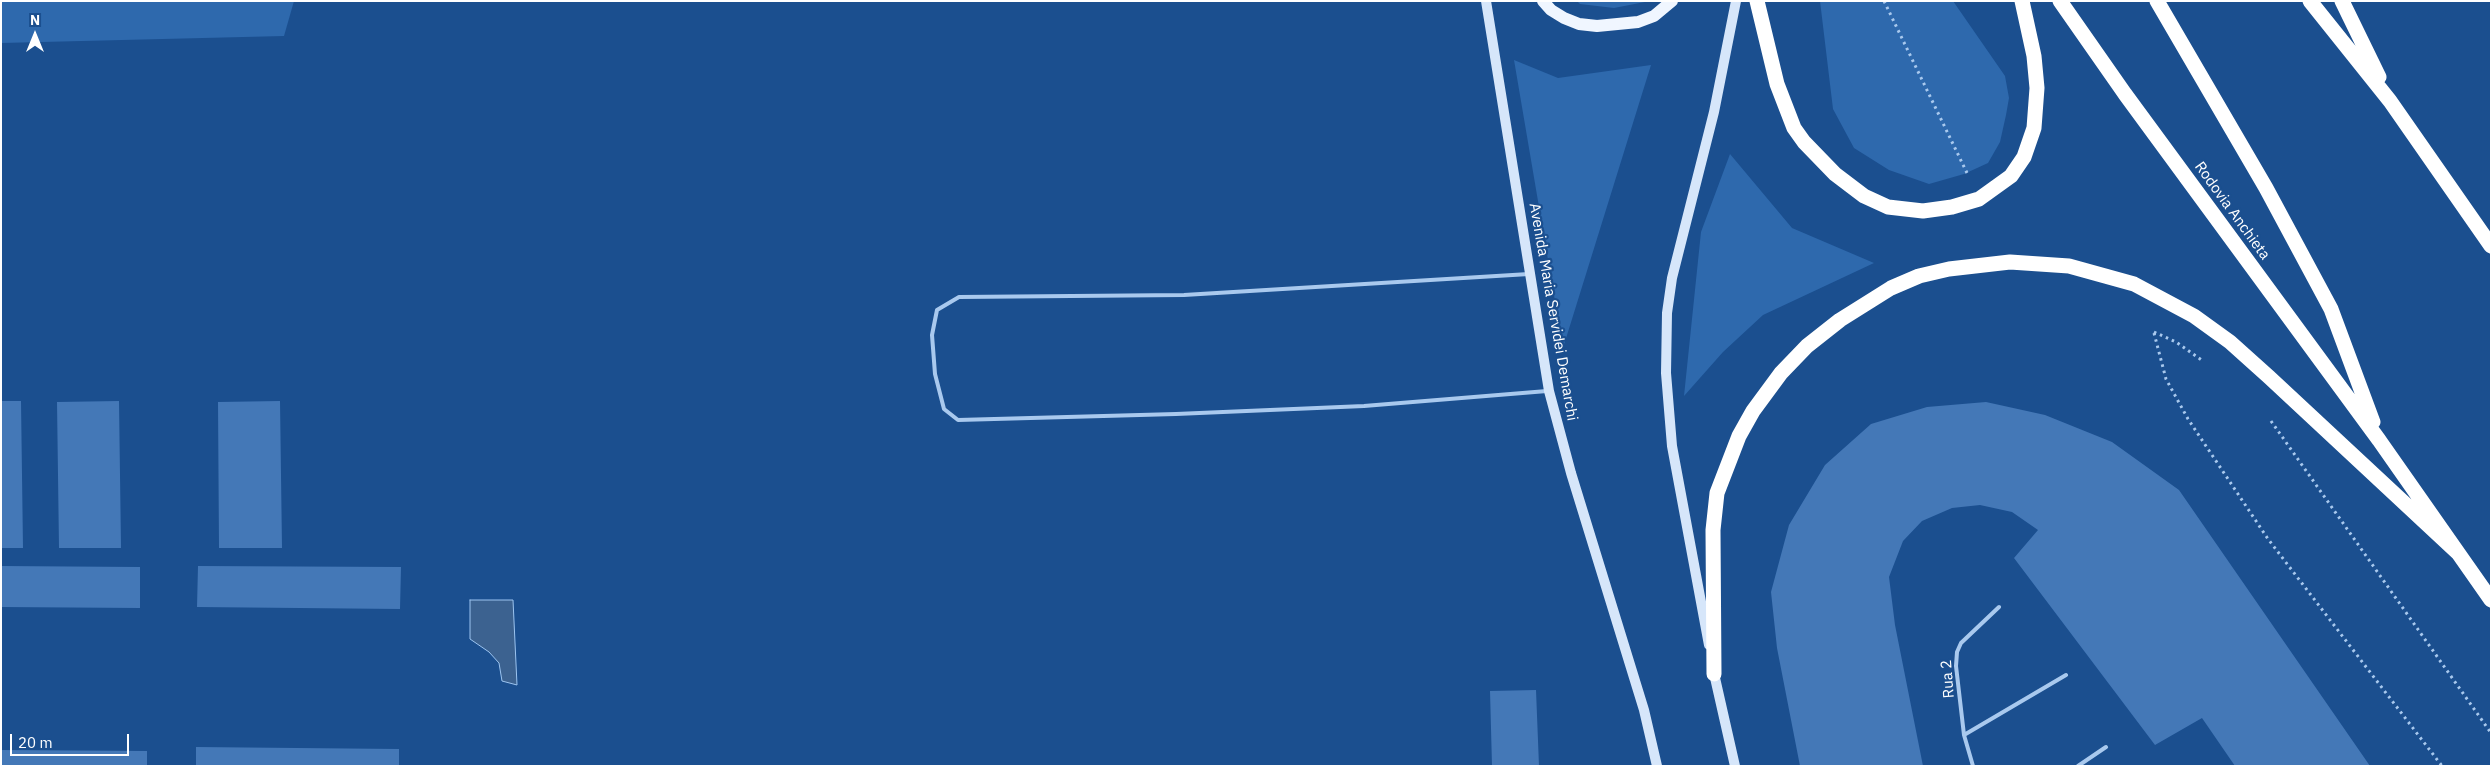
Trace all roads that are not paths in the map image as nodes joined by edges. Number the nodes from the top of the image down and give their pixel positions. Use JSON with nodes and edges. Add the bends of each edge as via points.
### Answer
{"nodes":[{"id":1,"x":1486,"y":1,"type":"edge"},
{"id":2,"x":1543,"y":1,"type":"edge"},
{"id":3,"x":1672,"y":1,"type":"edge"},
{"id":4,"x":1736,"y":1,"type":"edge"},
{"id":5,"x":1757,"y":1,"type":"edge"},
{"id":6,"x":2022,"y":1,"type":"edge"},
{"id":7,"x":2060,"y":1,"type":"edge"},
{"id":8,"x":2157,"y":1,"type":"edge"},
{"id":9,"x":2310,"y":1,"type":"edge"},
{"id":10,"x":2342,"y":1,"type":"edge"},
{"id":11,"x":2390,"y":101,"type":"junction"},
{"id":12,"x":2491,"y":246,"type":"edge"},
{"id":13,"x":1529,"y":274,"type":"junction"},
{"id":14,"x":1549,"y":391,"type":"junction"},
{"id":15,"x":2379,"y":440,"type":"junction"},
{"id":16,"x":2458,"y":553,"type":"junction"},
{"id":17,"x":2491,"y":600,"type":"edge"},
{"id":18,"x":1999,"y":607,"type":"dead end"},
{"id":19,"x":1714,"y":674,"type":"junction"},
{"id":20,"x":2066,"y":676,"type":"dead end"},
{"id":21,"x":1964,"y":735,"type":"junction"},
{"id":22,"x":2106,"y":747,"type":"dead end"},
{"id":23,"x":1657,"y":766,"type":"edge"},
{"id":24,"x":1734,"y":766,"type":"edge"},
{"id":25,"x":1973,"y":766,"type":"edge"},
{"id":26,"x":2078,"y":766,"type":"edge"}],
"edges":[{"from":1,"to":13,"type":"main road","name":"Avenida Maria Servidei Demarchi"},
{"from":2,"to":3,"type":"main road","via":[[1564,18],[1596,26],[1638,22],[1654,16]]},
{"from":4,"to":19,"type":"main road","via":[[1714,112],[1672,278],[1667,313],[1667,396],[1672,446]]},
{"from":5,"to":6,"type":"highway","via":[[1777,84],[1804,142],[1835,174],[1864,196],[1899,210],[1937,210],[1979,199],[2011,176],[2024,157],[2034,128],[2037,74]]},
{"from":7,"to":15,"type":"highway","name":"Rodovia Anchieta","via":[[2124,94]]},
{"from":8,"to":15,"type":"highway","name":"Rodovia Anchieta","via":[[2266,188],[2331,309]]},
{"from":9,"to":11,"type":"highway"},
{"from":10,"to":11,"type":"highway"},
{"from":11,"to":12,"type":"highway"},
{"from":13,"to":14,"type":"main road","name":"Avenida Maria Servidei Demarchi"},
{"from":13,"to":14,"type":"lane","via":[[1184,295],[959,297],[937,310],[932,335],[935,374],[944,410],[958,420],[1354,406]]},
{"from":14,"to":23,"type":"main road","name":"Avenida Maria Servidei Demarchi","via":[[1644,710]]},
{"from":15,"to":16,"type":"highway","name":"Rodovia Anchieta"},
{"from":16,"to":17,"type":"highway","name":"Rodovia Anchieta"},
{"from":16,"to":19,"type":"highway","via":[[2263,371],[2230,342],[2187,312],[2134,284],[2069,266],[2010,262],[1949,269],[1919,276],[1891,288],[1840,320],[1807,346],[1781,373],[1748,420],[1717,493],[1713,540]]},
{"from":18,"to":21,"type":"lane","name":"Rua 2","via":[[1961,642],[1957,652]]},
{"from":19,"to":24,"type":"main road"},
{"from":20,"to":21,"type":"lane"},
{"from":21,"to":25,"type":"lane","name":"Rua 2"},
{"from":22,"to":26,"type":"lane"}]}
